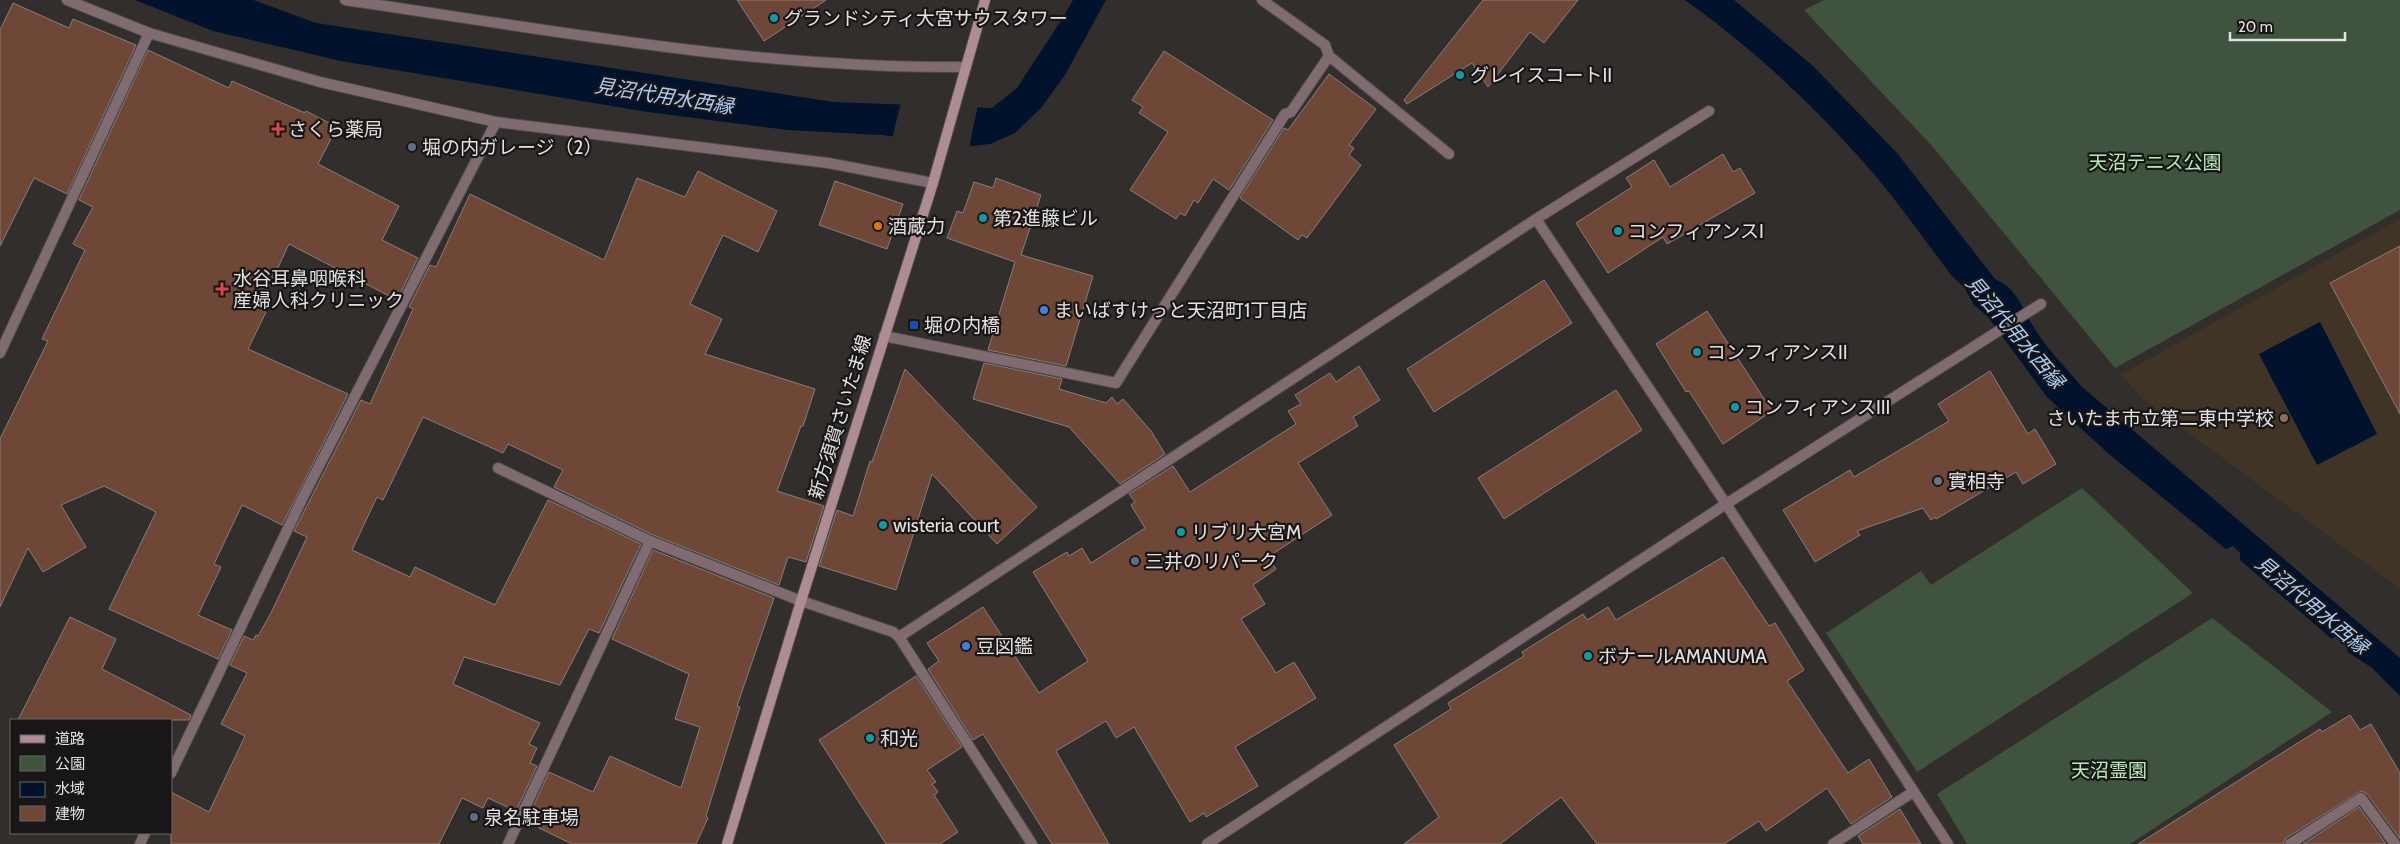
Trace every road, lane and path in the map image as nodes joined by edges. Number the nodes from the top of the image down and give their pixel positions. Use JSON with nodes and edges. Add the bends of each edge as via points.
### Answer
{"nodes":[{"id":1,"x":68,"y":0,"type":"edge"},
{"id":2,"x":346,"y":0,"type":"edge"},
{"id":3,"x":985,"y":0,"type":"edge"},
{"id":4,"x":1262,"y":0,"type":"edge"},
{"id":5,"x":149,"y":33,"type":"junction"},
{"id":6,"x":1329,"y":56,"type":"junction"},
{"id":7,"x":966,"y":67,"type":"junction"},
{"id":8,"x":1709,"y":111,"type":"dead end"},
{"id":9,"x":496,"y":122,"type":"junction"},
{"id":10,"x":1448,"y":154,"type":"dead end"},
{"id":11,"x":933,"y":183,"type":"junction"},
{"id":12,"x":1536,"y":219,"type":"junction"},
{"id":13,"x":2041,"y":304,"type":"dead end"},
{"id":14,"x":884,"y":336,"type":"junction"},
{"id":15,"x":0,"y":353,"type":"edge"},
{"id":16,"x":498,"y":468,"type":"dead end"},
{"id":17,"x":1726,"y":504,"type":"junction"},
{"id":18,"x":650,"y":541,"type":"junction"},
{"id":19,"x":801,"y":601,"type":"junction"},
{"id":20,"x":899,"y":637,"type":"junction"},
{"id":21,"x":172,"y":770,"type":"edge"},
{"id":22,"x":1913,"y":792,"type":"junction"},
{"id":23,"x":508,"y":844,"type":"edge"},
{"id":24,"x":727,"y":844,"type":"edge"},
{"id":25,"x":1032,"y":844,"type":"edge"},
{"id":26,"x":1207,"y":844,"type":"edge"},
{"id":27,"x":1833,"y":844,"type":"edge"},
{"id":28,"x":1948,"y":844,"type":"edge"},
{"id":29,"x":2290,"y":844,"type":"edge"},
{"id":30,"x":2395,"y":844,"type":"edge"}],
"edges":[{"from":1,"to":5,"type":"street"},
{"from":2,"to":7,"type":"street","via":[[787,62]]},
{"from":3,"to":7,"type":"main road","name":"新方須賀さいたま線"},
{"from":4,"to":6,"type":"street","via":[[1325,45]]},
{"from":5,"to":9,"type":"street","via":[[320,82]]},
{"from":5,"to":15,"type":"street"},
{"from":6,"to":10,"type":"street"},
{"from":6,"to":14,"type":"street","via":[[1291,112],[1285,114],[1116,382]]},
{"from":7,"to":11,"type":"main road","name":"新方須賀さいたま線"},
{"from":8,"to":12,"type":"street"},
{"from":9,"to":11,"type":"street","via":[[828,163]]},
{"from":9,"to":21,"type":"street","via":[[303,497]]},
{"from":11,"to":14,"type":"main road","name":"新方須賀さいたま線"},
{"from":12,"to":17,"type":"street"},
{"from":12,"to":20,"type":"street"},
{"from":13,"to":17,"type":"street"},
{"from":14,"to":19,"type":"main road","name":"新方須賀さいたま線"},
{"from":16,"to":18,"type":"street"},
{"from":17,"to":22,"type":"street"},
{"from":17,"to":26,"type":"street"},
{"from":18,"to":19,"type":"street"},
{"from":18,"to":23,"type":"street"},
{"from":19,"to":20,"type":"street","via":[[893,632]]},
{"from":19,"to":24,"type":"main road","name":"新方須賀さいたま線"},
{"from":20,"to":25,"type":"street"},
{"from":22,"to":27,"type":"street"},
{"from":22,"to":28,"type":"street"},
{"from":29,"to":30,"type":"street","via":[[2361,798]]}]}
